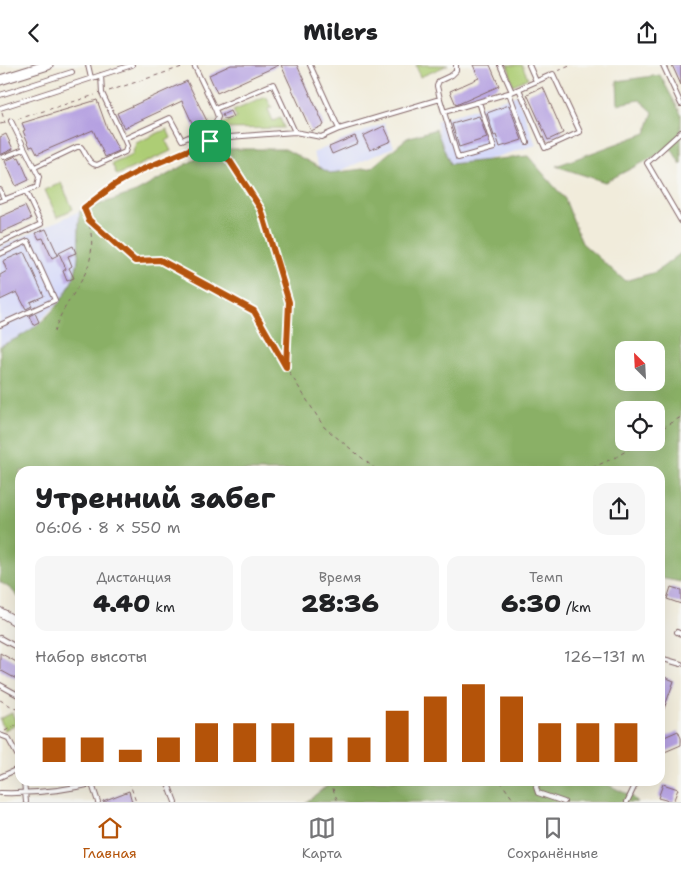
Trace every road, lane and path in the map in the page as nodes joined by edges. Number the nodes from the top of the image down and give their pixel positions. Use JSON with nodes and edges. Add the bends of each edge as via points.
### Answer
{"nodes":[{"id":1,"x":48,"y":65,"type":"edge"},
{"id":2,"x":88,"y":65,"type":"edge"},
{"id":3,"x":132,"y":65,"type":"edge"},
{"id":4,"x":189,"y":65,"type":"edge"},
{"id":5,"x":194,"y":65,"type":"edge"},
{"id":6,"x":310,"y":65,"type":"edge"},
{"id":7,"x":456,"y":65,"type":"edge"},
{"id":8,"x":500,"y":65,"type":"edge"},
{"id":9,"x":529,"y":65,"type":"edge"},
{"id":10,"x":572,"y":65,"type":"edge"},
{"id":11,"x":663,"y":65,"type":"edge"},
{"id":12,"x":72,"y":72,"type":"dead end"},
{"id":13,"x":553,"y":74,"type":"junction"},
{"id":14,"x":101,"y":75,"type":"junction"},
{"id":15,"x":91,"y":78,"type":"junction"},
{"id":16,"x":0,"y":80,"type":"edge"},
{"id":17,"x":536,"y":81,"type":"junction"},
{"id":18,"x":519,"y":89,"type":"junction"},
{"id":19,"x":102,"y":93,"type":"junction"},
{"id":20,"x":510,"y":93,"type":"junction"},
{"id":21,"x":0,"y":95,"type":"edge"},
{"id":22,"x":440,"y":99,"type":"junction"},
{"id":23,"x":479,"y":102,"type":"junction"},
{"id":24,"x":681,"y":104,"type":"edge"},
{"id":25,"x":0,"y":108,"type":"edge"},
{"id":26,"x":215,"y":109,"type":"junction"},
{"id":27,"x":444,"y":112,"type":"junction"},
{"id":28,"x":11,"y":121,"type":"junction"},
{"id":29,"x":5,"y":123,"type":"junction"},
{"id":30,"x":0,"y":124,"type":"edge"},
{"id":31,"x":339,"y":129,"type":"junction"},
{"id":32,"x":295,"y":132,"type":"junction"},
{"id":33,"x":681,"y":132,"type":"edge"},
{"id":34,"x":124,"y":139,"type":"junction"},
{"id":35,"x":210,"y":141,"type":"junction"},
{"id":36,"x":527,"y":142,"type":"dead end"},
{"id":37,"x":24,"y":149,"type":"junction"},
{"id":38,"x":4,"y":157,"type":"dead end"},
{"id":39,"x":35,"y":167,"type":"junction"},
{"id":40,"x":114,"y":185,"type":"joint"},
{"id":41,"x":0,"y":190,"type":"edge"},
{"id":42,"x":26,"y":192,"type":"junction"},
{"id":43,"x":2,"y":200,"type":"edge"},
{"id":44,"x":89,"y":220,"type":"junction"},
{"id":45,"x":681,"y":221,"type":"edge"},
{"id":46,"x":0,"y":243,"type":"edge"},
{"id":47,"x":0,"y":254,"type":"edge"},
{"id":48,"x":0,"y":325,"type":"edge"},
{"id":49,"x":54,"y":332,"type":"dead end"},
{"id":50,"x":286,"y":367,"type":"junction"},
{"id":51,"x":681,"y":417,"type":"edge"},
{"id":52,"x":665,"y":427,"type":"edge"},
{"id":53,"x":626,"y":451,"type":"edge"},
{"id":54,"x":372,"y":466,"type":"edge"},
{"id":55,"x":596,"y":466,"type":"edge"},
{"id":56,"x":0,"y":612,"type":"edge"},
{"id":57,"x":15,"y":621,"type":"edge"},
{"id":58,"x":0,"y":638,"type":"edge"},
{"id":59,"x":15,"y":646,"type":"edge"},
{"id":60,"x":665,"y":659,"type":"edge"},
{"id":61,"x":681,"y":664,"type":"edge"},
{"id":62,"x":0,"y":685,"type":"edge"},
{"id":63,"x":15,"y":693,"type":"edge"},
{"id":64,"x":0,"y":700,"type":"edge"},
{"id":65,"x":15,"y":708,"type":"edge"},
{"id":66,"x":15,"y":726,"type":"edge"},
{"id":67,"x":1,"y":735,"type":"edge"},
{"id":68,"x":15,"y":751,"type":"edge"},
{"id":69,"x":15,"y":770,"type":"edge"},
{"id":70,"x":0,"y":777,"type":"edge"},
{"id":71,"x":24,"y":786,"type":"edge"},
{"id":72,"x":81,"y":786,"type":"edge"},
{"id":73,"x":93,"y":786,"type":"edge"},
{"id":74,"x":131,"y":786,"type":"edge"},
{"id":75,"x":169,"y":786,"type":"edge"},
{"id":76,"x":332,"y":786,"type":"edge"},
{"id":77,"x":504,"y":786,"type":"edge"},
{"id":78,"x":536,"y":786,"type":"edge"},
{"id":79,"x":635,"y":786,"type":"edge"},
{"id":80,"x":0,"y":793,"type":"edge"},
{"id":81,"x":25,"y":794,"type":"junction"},
{"id":82,"x":26,"y":802,"type":"edge"},
{"id":83,"x":98,"y":802,"type":"edge"},
{"id":84,"x":136,"y":802,"type":"edge"},
{"id":85,"x":175,"y":802,"type":"edge"},
{"id":86,"x":338,"y":802,"type":"edge"},
{"id":87,"x":515,"y":802,"type":"edge"},
{"id":88,"x":564,"y":802,"type":"edge"},
{"id":89,"x":628,"y":802,"type":"edge"}],
"edges":[{"from":1,"to":16,"type":"street"},
{"from":2,"to":15,"type":"lane"},
{"from":3,"to":14,"type":"lane"},
{"from":4,"to":19,"type":"path"},
{"from":5,"to":26,"type":"lane"},
{"from":6,"to":31,"type":"lane"},
{"from":7,"to":22,"type":"lane","via":[[456,71],[437,85]]},
{"from":8,"to":20,"type":"lane"},
{"from":9,"to":17,"type":"lane"},
{"from":10,"to":13,"type":"path"},
{"from":11,"to":24,"type":"lane"},
{"from":12,"to":21,"type":"lane"},
{"from":13,"to":17,"type":"lane"},
{"from":13,"to":18,"type":"lane","via":[[580,132],[545,148]]},
{"from":14,"to":15,"type":"lane"},
{"from":14,"to":19,"type":"lane"},
{"from":15,"to":25,"type":"lane"},
{"from":17,"to":18,"type":"lane"},
{"from":18,"to":20,"type":"lane"},
{"from":19,"to":28,"type":"path"},
{"from":19,"to":34,"type":"lane"},
{"from":20,"to":23,"type":"lane"},
{"from":20,"to":36,"type":"lane"},
{"from":22,"to":27,"type":"lane"},
{"from":22,"to":31,"type":"lane"},
{"from":23,"to":27,"type":"lane"},
{"from":23,"to":27,"type":"lane","via":[[494,148],[458,158]]},
{"from":25,"to":29,"type":"path"},
{"from":26,"to":32,"type":"lane","via":[[273,84]]},
{"from":26,"to":34,"type":"lane","via":[[218,117],[215,125],[182,140],[170,118]]},
{"from":28,"to":29,"type":"path"},
{"from":28,"to":37,"type":"lane"},
{"from":29,"to":30,"type":"path"},
{"from":31,"to":32,"type":"lane","via":[[321,137]]},
{"from":32,"to":35,"type":"lane"},
{"from":33,"to":45,"type":"lane","via":[[647,163]]},
{"from":34,"to":39,"type":"lane","via":[[126,153],[97,165],[90,162],[81,147],[77,147]]},
{"from":35,"to":40,"type":"lane"},
{"from":35,"to":50,"type":"path","via":[[230,161],[261,209],[289,302]]},
{"from":37,"to":38,"type":"lane"},
{"from":37,"to":39,"type":"lane"},
{"from":39,"to":42,"type":"lane","via":[[38,187]]},
{"from":40,"to":44,"type":"path","via":[[84,208]]},
{"from":41,"to":43,"type":"lane"},
{"from":42,"to":43,"type":"lane"},
{"from":42,"to":46,"type":"lane","via":[[41,225]]},
{"from":44,"to":49,"type":"path","via":[[92,234],[87,269],[58,318]]},
{"from":44,"to":50,"type":"path","via":[[135,261],[160,260],[254,311]]},
{"from":47,"to":48,"type":"lane","via":[[28,241],[54,300]]},
{"from":50,"to":54,"type":"path","via":[[324,427]]},
{"from":51,"to":52,"type":"path"},
{"from":53,"to":55,"type":"path"},
{"from":56,"to":57,"type":"street"},
{"from":58,"to":59,"type":"lane"},
{"from":60,"to":61,"type":"lane"},
{"from":62,"to":63,"type":"lane"},
{"from":64,"to":65,"type":"path"},
{"from":66,"to":67,"type":"path"},
{"from":67,"to":68,"type":"lane","via":[[8,738]]},
{"from":69,"to":70,"type":"lane"},
{"from":71,"to":81,"type":"lane"},
{"from":72,"to":81,"type":"lane"},
{"from":73,"to":83,"type":"lane"},
{"from":74,"to":84,"type":"path"},
{"from":75,"to":85,"type":"lane"},
{"from":76,"to":86,"type":"path"},
{"from":77,"to":87,"type":"path"},
{"from":78,"to":88,"type":"lane","via":[[538,793]]},
{"from":79,"to":89,"type":"lane"},
{"from":80,"to":81,"type":"lane"},
{"from":81,"to":82,"type":"lane"}]}
